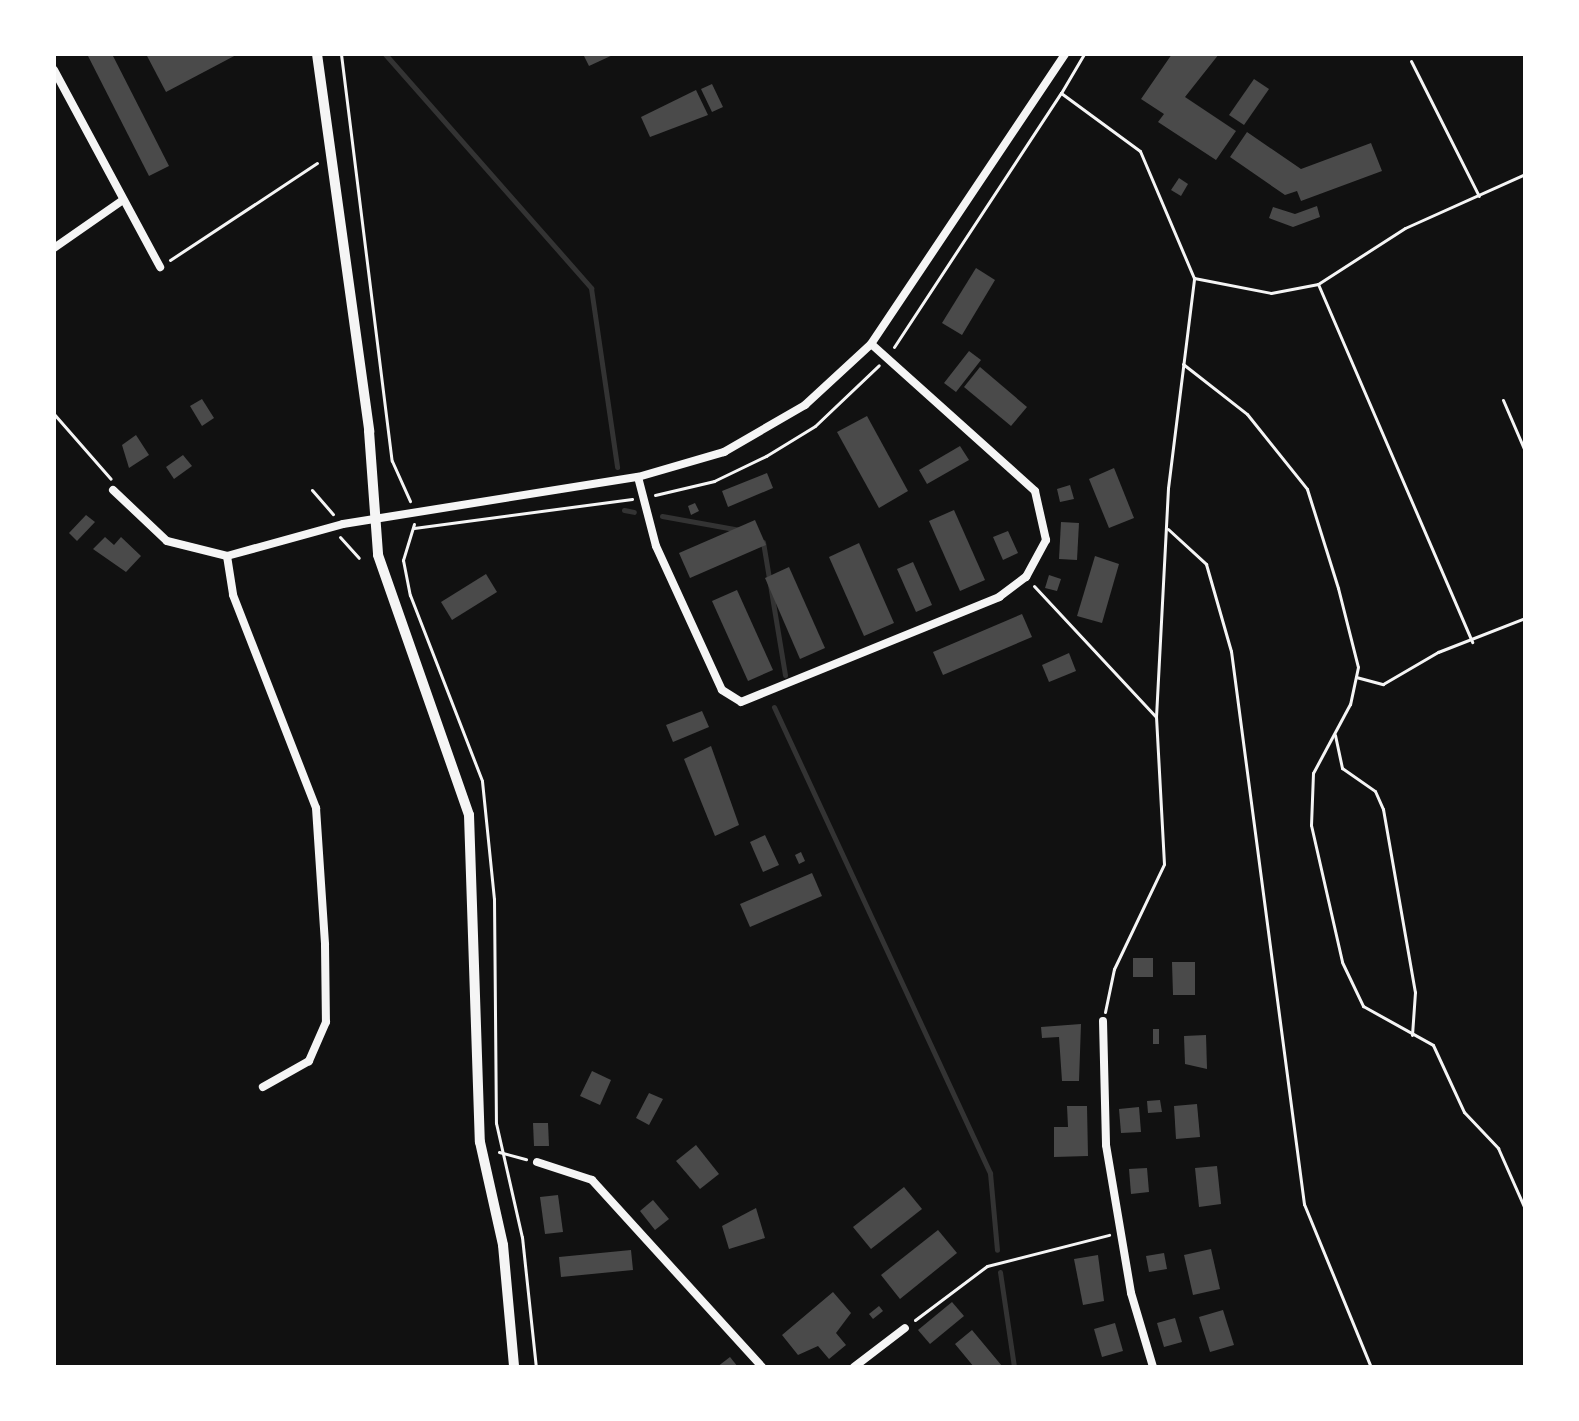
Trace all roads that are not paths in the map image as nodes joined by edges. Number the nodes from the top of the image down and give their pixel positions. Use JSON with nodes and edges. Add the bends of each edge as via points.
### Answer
{"nodes":[{"id":1,"x":317,"y":54,"type":"edge"},
{"id":2,"x":1065,"y":54,"type":"edge"},
{"id":3,"x":54,"y":70,"type":"edge"},
{"id":4,"x":123,"y":200,"type":"junction"},
{"id":5,"x":54,"y":248,"type":"edge"},
{"id":6,"x":160,"y":267,"type":"road end"},
{"id":7,"x":871,"y":344,"type":"junction"},
{"id":8,"x":638,"y":477,"type":"junction"},
{"id":9,"x":113,"y":490,"type":"road end"},
{"id":10,"x":376,"y":518,"type":"junction"},
{"id":11,"x":227,"y":556,"type":"junction"},
{"id":12,"x":1103,"y":1021,"type":"road end"},
{"id":13,"x":263,"y":1087,"type":"dead end"},
{"id":14,"x":537,"y":1162,"type":"road end"},
{"id":15,"x":905,"y":1328,"type":"road end"},
{"id":16,"x":514,"y":1367,"type":"edge"},
{"id":17,"x":762,"y":1367,"type":"edge"},
{"id":18,"x":854,"y":1367,"type":"edge"},
{"id":19,"x":1153,"y":1367,"type":"edge"}],
"edges":[{"from":1,"to":10,"type":"street"},
{"from":2,"to":7,"type":"street"},
{"from":3,"to":4,"type":"street"},
{"from":4,"to":5,"type":"street"},
{"from":4,"to":6,"type":"street"},
{"from":7,"to":8,"type":"street","via":[[845,375],[763,433]]},
{"from":7,"to":8,"type":"street","via":[[1035,491],[1046,540],[1026,577],[999,597],[741,702],[722,690],[656,546]]},
{"from":8,"to":10,"type":"street"},
{"from":9,"to":11,"type":"street","via":[[167,541]]},
{"from":10,"to":11,"type":"street"},
{"from":10,"to":16,"type":"street","via":[[392,609],[469,815],[480,1142],[503,1245]]},
{"from":11,"to":13,"type":"street","via":[[233,595],[316,808],[326,1022],[309,1061]]},
{"from":12,"to":19,"type":"street","via":[[1106,1145],[1119,1234]]},
{"from":14,"to":17,"type":"street","via":[[592,1180]]},
{"from":15,"to":18,"type":"street"}]}
